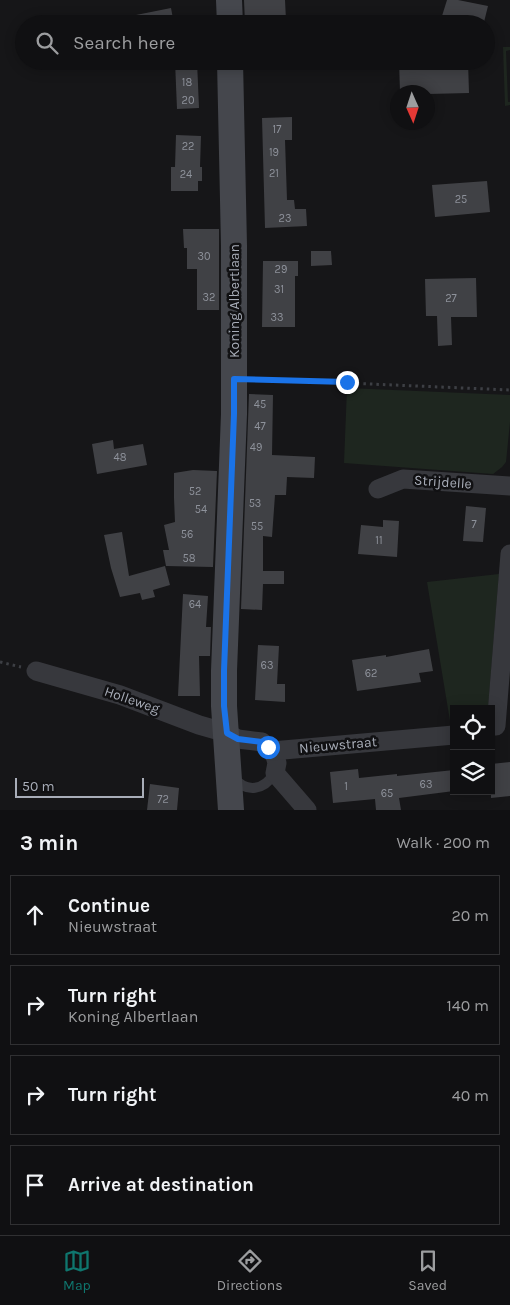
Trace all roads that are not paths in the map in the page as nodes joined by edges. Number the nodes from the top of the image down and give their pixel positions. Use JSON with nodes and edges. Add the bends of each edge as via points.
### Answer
{"nodes":[{"id":1,"x":229,"y":0,"type":"edge"},
{"id":2,"x":230,"y":15,"type":"edge"},
{"id":3,"x":230,"y":70,"type":"edge"},
{"id":4,"x":510,"y":486,"type":"edge"},
{"id":5,"x":378,"y":490,"type":"dead end"},
{"id":6,"x":510,"y":554,"type":"edge"},
{"id":7,"x":36,"y":671,"type":"dead end"},
{"id":8,"x":499,"y":725,"type":"edge"},
{"id":9,"x":227,"y":733,"type":"junction"},
{"id":10,"x":450,"y":735,"type":"edge"},
{"id":11,"x":272,"y":751,"type":"junction"},
{"id":12,"x":229,"y":766,"type":"junction"},
{"id":13,"x":275,"y":773,"type":"junction"},
{"id":14,"x":232,"y":810,"type":"edge"},
{"id":15,"x":307,"y":810,"type":"edge"}],
"edges":[{"from":1,"to":2,"type":"street"},
{"from":3,"to":9,"type":"street","name":"Koning Albertlaan","via":[[234,414],[224,671]]},
{"from":4,"to":5,"type":"street","name":"Strijdelle","via":[[403,479]]},
{"from":6,"to":8,"type":"street"},
{"from":7,"to":9,"type":"street","name":"Holleweg","via":[[120,695]]},
{"from":9,"to":11,"type":"street","via":[[238,739],[262,742]]},
{"from":9,"to":12,"type":"street","name":"Koning Albertlaan"},
{"from":10,"to":11,"type":"street","name":"Nieuwstraat"},
{"from":11,"to":13,"type":"street","via":[[277,763]]},
{"from":12,"to":13,"type":"lane","via":[[232,776],[245,787],[264,786]]},
{"from":12,"to":14,"type":"street","name":"Koning Albertlaan"},
{"from":13,"to":15,"type":"street"}]}
